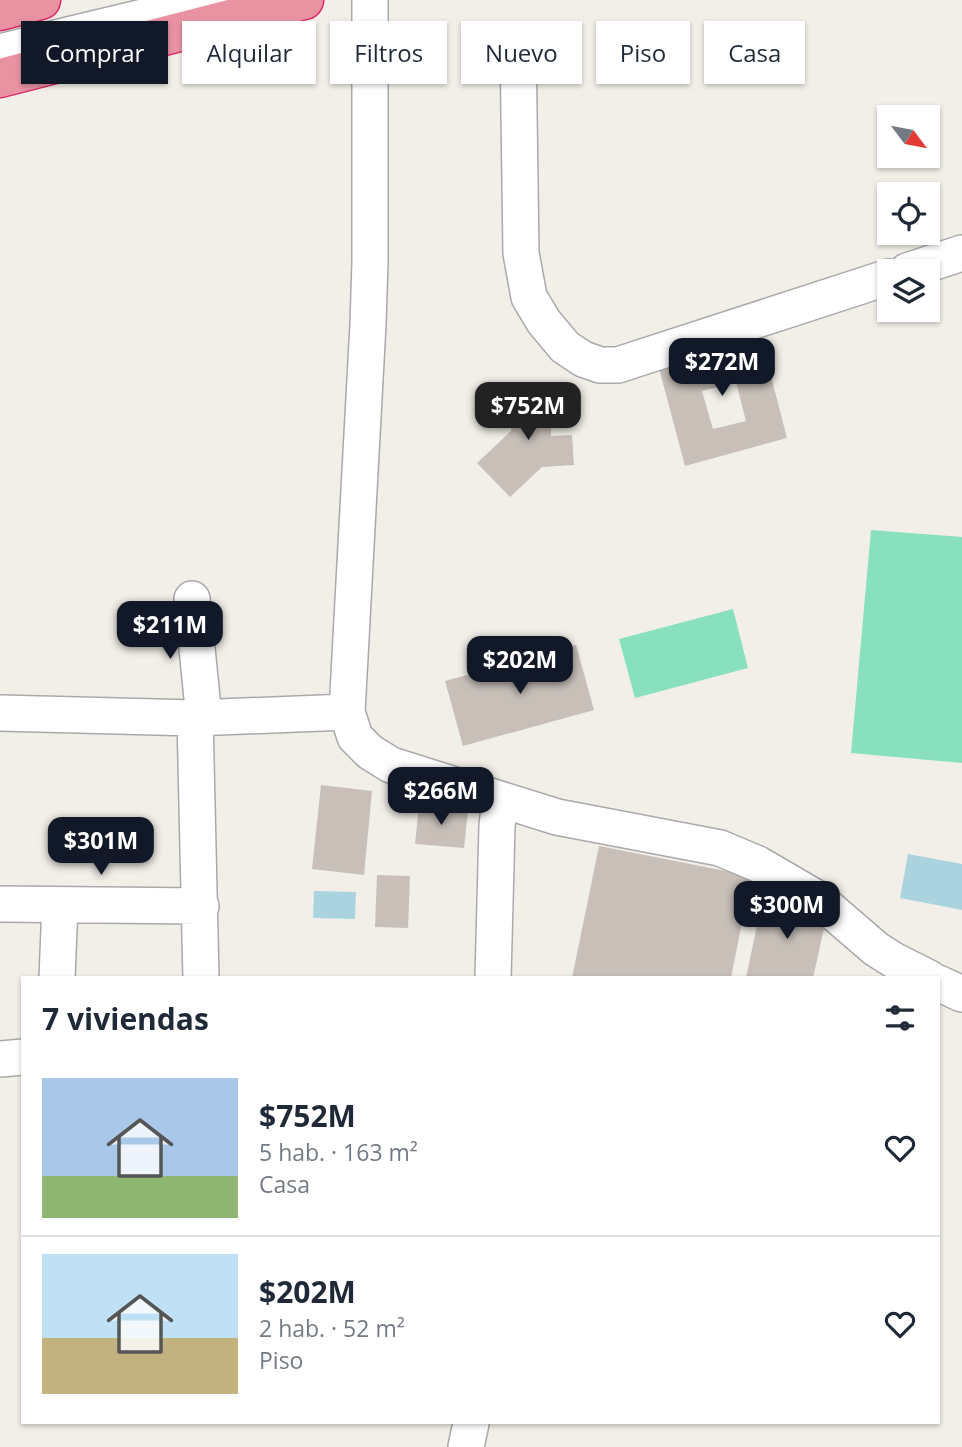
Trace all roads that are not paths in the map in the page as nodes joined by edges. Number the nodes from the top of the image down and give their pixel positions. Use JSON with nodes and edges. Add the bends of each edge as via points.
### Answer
{"nodes":[{"id":1,"x":41,"y":0,"type":"edge"},
{"id":2,"x":177,"y":0,"type":"edge"},
{"id":3,"x":214,"y":0,"type":"edge"},
{"id":4,"x":304,"y":0,"type":"edge"},
{"id":5,"x":370,"y":0,"type":"edge"},
{"id":6,"x":0,"y":11,"type":"edge"},
{"id":7,"x":0,"y":45,"type":"edge"},
{"id":8,"x":0,"y":52,"type":"edge"},
{"id":9,"x":0,"y":78,"type":"edge"},
{"id":10,"x":519,"y":84,"type":"edge"},
{"id":11,"x":962,"y":254,"type":"edge"},
{"id":12,"x":940,"y":261,"type":"edge"},
{"id":13,"x":877,"y":281,"type":"edge"},
{"id":14,"x":192,"y":598,"type":"dead end"},
{"id":15,"x":347,"y":712,"type":"junction"},
{"id":16,"x":0,"y":713,"type":"edge"},
{"id":17,"x":199,"y":718,"type":"junction"},
{"id":18,"x":500,"y":800,"type":"junction"},
{"id":19,"x":0,"y":904,"type":"edge"},
{"id":20,"x":60,"y":905,"type":"junction"},
{"id":21,"x":201,"y":906,"type":"junction"},
{"id":22,"x":57,"y":976,"type":"edge"},
{"id":23,"x":201,"y":976,"type":"edge"},
{"id":24,"x":493,"y":976,"type":"edge"},
{"id":25,"x":925,"y":976,"type":"edge"},
{"id":26,"x":940,"y":984,"type":"edge"},
{"id":27,"x":962,"y":995,"type":"edge"},
{"id":28,"x":21,"y":1057,"type":"edge"},
{"id":29,"x":0,"y":1059,"type":"edge"},
{"id":30,"x":471,"y":1424,"type":"edge"},
{"id":31,"x":466,"y":1447,"type":"edge"}],
"edges":[{"from":1,"to":6,"type":"highway"},
{"from":2,"to":7,"type":"street"},
{"from":3,"to":8,"type":"street"},
{"from":4,"to":9,"type":"highway"},
{"from":5,"to":15,"type":"street","via":[[368,324]]},
{"from":10,"to":13,"type":"street","via":[[521,254],[529,297],[544,323],[583,359],[618,365]]},
{"from":11,"to":12,"type":"street"},
{"from":14,"to":17,"type":"street"},
{"from":15,"to":17,"type":"street"},
{"from":15,"to":18,"type":"street","via":[[355,737],[391,765]]},
{"from":16,"to":17,"type":"street"},
{"from":17,"to":21,"type":"street"},
{"from":18,"to":24,"type":"street"},
{"from":18,"to":25,"type":"street","via":[[557,817],[720,848],[818,899],[876,949]]},
{"from":19,"to":20,"type":"street"},
{"from":20,"to":21,"type":"street"},
{"from":20,"to":22,"type":"street"},
{"from":21,"to":23,"type":"street"},
{"from":26,"to":27,"type":"street"},
{"from":28,"to":29,"type":"street"},
{"from":30,"to":31,"type":"street"}]}
